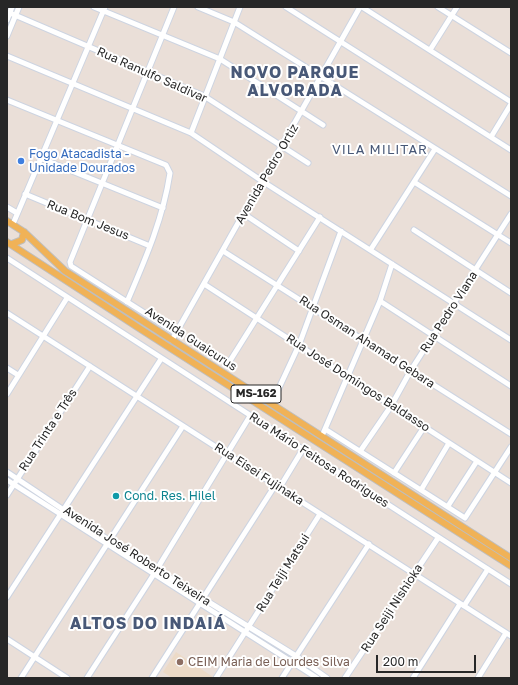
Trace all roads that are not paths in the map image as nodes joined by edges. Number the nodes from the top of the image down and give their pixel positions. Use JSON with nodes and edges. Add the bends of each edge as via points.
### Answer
{"nodes":[{"id":1,"x":12,"y":7,"type":"edge"},
{"id":2,"x":19,"y":7,"type":"edge"},
{"id":3,"x":94,"y":7,"type":"edge"},
{"id":4,"x":174,"y":7,"type":"edge"},
{"id":5,"x":198,"y":7,"type":"edge"},
{"id":6,"x":240,"y":7,"type":"edge"},
{"id":7,"x":286,"y":7,"type":"edge"},
{"id":8,"x":361,"y":7,"type":"edge"},
{"id":9,"x":438,"y":7,"type":"edge"},
{"id":10,"x":458,"y":7,"type":"edge"},
{"id":11,"x":104,"y":9,"type":"edge"},
{"id":12,"x":12,"y":14,"type":"junction"},
{"id":13,"x":452,"y":16,"type":"junction"},
{"id":14,"x":7,"y":20,"type":"edge"},
{"id":15,"x":234,"y":22,"type":"junction"},
{"id":16,"x":162,"y":35,"type":"junction"},
{"id":17,"x":7,"y":36,"type":"edge"},
{"id":18,"x":341,"y":41,"type":"junction"},
{"id":19,"x":88,"y":47,"type":"junction"},
{"id":20,"x":430,"y":50,"type":"junction"},
{"id":21,"x":511,"y":53,"type":"edge"},
{"id":22,"x":7,"y":56,"type":"edge"},
{"id":23,"x":220,"y":59,"type":"junction"},
{"id":24,"x":147,"y":72,"type":"junction"},
{"id":25,"x":321,"y":77,"type":"junction"},
{"id":26,"x":72,"y":84,"type":"junction"},
{"id":27,"x":204,"y":96,"type":"junction"},
{"id":28,"x":7,"y":100,"type":"edge"},
{"id":29,"x":511,"y":103,"type":"edge"},
{"id":30,"x":133,"y":109,"type":"junction"},
{"id":31,"x":302,"y":112,"type":"junction"},
{"id":32,"x":57,"y":120,"type":"junction"},
{"id":33,"x":323,"y":125,"type":"dead end"},
{"id":34,"x":191,"y":133,"type":"junction"},
{"id":35,"x":491,"y":136,"type":"junction"},
{"id":36,"x":119,"y":146,"type":"junction"},
{"id":37,"x":282,"y":147,"type":"junction"},
{"id":38,"x":435,"y":149,"type":"junction"},
{"id":39,"x":511,"y":150,"type":"edge"},
{"id":40,"x":40,"y":158,"type":"junction"},
{"id":41,"x":308,"y":163,"type":"dead end"},
{"id":42,"x":262,"y":181,"type":"junction"},
{"id":43,"x":414,"y":182,"type":"junction"},
{"id":44,"x":103,"y":183,"type":"junction"},
{"id":45,"x":26,"y":194,"type":"junction"},
{"id":46,"x":511,"y":196,"type":"edge"},
{"id":47,"x":7,"y":207,"type":"edge"},
{"id":48,"x":163,"y":208,"type":"junction"},
{"id":49,"x":17,"y":213,"type":"junction"},
{"id":50,"x":244,"y":214,"type":"junction"},
{"id":51,"x":511,"y":214,"type":"edge"},
{"id":52,"x":320,"y":218,"type":"junction"},
{"id":53,"x":87,"y":220,"type":"junction"},
{"id":54,"x":10,"y":222,"type":"edge"},
{"id":55,"x":414,"y":230,"type":"dead end"},
{"id":56,"x":341,"y":231,"type":"junction"},
{"id":57,"x":24,"y":232,"type":"junction"},
{"id":58,"x":498,"y":234,"type":"junction"},
{"id":59,"x":9,"y":243,"type":"edge"},
{"id":60,"x":511,"y":243,"type":"edge"},
{"id":61,"x":150,"y":246,"type":"junction"},
{"id":62,"x":370,"y":249,"type":"junction"},
{"id":63,"x":223,"y":251,"type":"junction"},
{"id":64,"x":300,"y":251,"type":"junction"},
{"id":65,"x":7,"y":258,"type":"edge"},
{"id":66,"x":392,"y":264,"type":"junction"},
{"id":67,"x":476,"y":269,"type":"junction"},
{"id":68,"x":204,"y":284,"type":"junction"},
{"id":69,"x":278,"y":285,"type":"junction"},
{"id":70,"x":511,"y":293,"type":"edge"},
{"id":71,"x":67,"y":298,"type":"junction"},
{"id":72,"x":380,"y":301,"type":"junction"},
{"id":73,"x":127,"y":302,"type":"junction"},
{"id":74,"x":454,"y":303,"type":"junction"},
{"id":75,"x":313,"y":307,"type":"junction"},
{"id":76,"x":7,"y":313,"type":"edge"},
{"id":77,"x":257,"y":318,"type":"junction"},
{"id":78,"x":176,"y":333,"type":"junction"},
{"id":79,"x":43,"y":336,"type":"junction"},
{"id":80,"x":433,"y":336,"type":"junction"},
{"id":81,"x":364,"y":339,"type":"junction"},
{"id":82,"x":172,"y":340,"type":"junction"},
{"id":83,"x":511,"y":340,"type":"edge"},
{"id":84,"x":298,"y":345,"type":"junction"},
{"id":85,"x":161,"y":359,"type":"junction"},
{"id":86,"x":228,"y":364,"type":"dead end"},
{"id":87,"x":90,"y":366,"type":"junction"},
{"id":88,"x":7,"y":368,"type":"edge"},
{"id":89,"x":412,"y":370,"type":"junction"},
{"id":90,"x":18,"y":375,"type":"junction"},
{"id":91,"x":347,"y":377,"type":"junction"},
{"id":92,"x":511,"y":386,"type":"edge"},
{"id":93,"x":278,"y":390,"type":"dead end"},
{"id":94,"x":7,"y":394,"type":"edge"},
{"id":95,"x":137,"y":397,"type":"junction"},
{"id":96,"x":391,"y":406,"type":"junction"},
{"id":97,"x":250,"y":416,"type":"junction"},
{"id":98,"x":183,"y":426,"type":"junction"},
{"id":99,"x":424,"y":427,"type":"junction"},
{"id":100,"x":325,"y":429,"type":"junction"},
{"id":101,"x":511,"y":434,"type":"edge"},
{"id":102,"x":322,"y":436,"type":"junction"},
{"id":103,"x":449,"y":443,"type":"junction"},
{"id":104,"x":511,"y":447,"type":"edge"},
{"id":105,"x":303,"y":449,"type":"junction"},
{"id":106,"x":361,"y":450,"type":"junction"},
{"id":107,"x":228,"y":454,"type":"junction"},
{"id":108,"x":477,"y":461,"type":"junction"},
{"id":109,"x":7,"y":472,"type":"edge"},
{"id":110,"x":494,"y":472,"type":"junction"},
{"id":111,"x":394,"y":473,"type":"junction"},
{"id":112,"x":17,"y":479,"type":"junction"},
{"id":113,"x":7,"y":480,"type":"edge"},
{"id":114,"x":511,"y":483,"type":"edge"},
{"id":115,"x":14,"y":484,"type":"junction"},
{"id":116,"x":278,"y":486,"type":"junction"},
{"id":117,"x":420,"y":490,"type":"junction"},
{"id":118,"x":7,"y":495,"type":"edge"},
{"id":119,"x":448,"y":506,"type":"junction"},
{"id":120,"x":64,"y":509,"type":"junction"},
{"id":121,"x":60,"y":514,"type":"junction"},
{"id":122,"x":320,"y":514,"type":"junction"},
{"id":123,"x":438,"y":538,"type":"junction"},
{"id":124,"x":109,"y":542,"type":"junction"},
{"id":125,"x":369,"y":544,"type":"junction"},
{"id":126,"x":511,"y":558,"type":"edge"},
{"id":127,"x":511,"y":566,"type":"edge"},
{"id":128,"x":157,"y":569,"type":"junction"},
{"id":129,"x":488,"y":569,"type":"junction"},
{"id":130,"x":154,"y":574,"type":"junction"},
{"id":131,"x":414,"y":574,"type":"junction"},
{"id":132,"x":511,"y":584,"type":"edge"},
{"id":133,"x":7,"y":597,"type":"edge"},
{"id":134,"x":202,"y":600,"type":"junction"},
{"id":135,"x":462,"y":605,"type":"junction"},
{"id":136,"x":248,"y":630,"type":"junction"},
{"id":137,"x":509,"y":635,"type":"edge"},
{"id":138,"x":7,"y":639,"type":"edge"},
{"id":139,"x":34,"y":657,"type":"junction"},
{"id":140,"x":294,"y":659,"type":"junction"},
{"id":141,"x":21,"y":678,"type":"edge"},
{"id":142,"x":68,"y":678,"type":"edge"},
{"id":143,"x":87,"y":678,"type":"edge"},
{"id":144,"x":152,"y":678,"type":"edge"},
{"id":145,"x":216,"y":678,"type":"edge"},
{"id":146,"x":282,"y":678,"type":"edge"},
{"id":147,"x":317,"y":678,"type":"edge"},
{"id":148,"x":328,"y":678,"type":"edge"},
{"id":149,"x":346,"y":678,"type":"edge"},
{"id":150,"x":413,"y":678,"type":"edge"},
{"id":151,"x":478,"y":678,"type":"edge"}],
"edges":[{"from":1,"to":12,"type":"street"},
{"from":2,"to":12,"type":"street"},
{"from":3,"to":11,"type":"street"},
{"from":4,"to":16,"type":"street"},
{"from":5,"to":15,"type":"street"},
{"from":6,"to":15,"type":"street"},
{"from":7,"to":18,"type":"street"},
{"from":8,"to":18,"type":"street","name":"Avenida Pedro Ortiz"},
{"from":8,"to":20,"type":"street"},
{"from":9,"to":13,"type":"street"},
{"from":10,"to":13,"type":"street"},
{"from":11,"to":16,"type":"street"},
{"from":11,"to":19,"type":"street"},
{"from":12,"to":14,"type":"street"},
{"from":12,"to":17,"type":"street"},
{"from":12,"to":19,"type":"street","name":"Rua Ranulfo Saldivar"},
{"from":13,"to":20,"type":"street"},
{"from":13,"to":21,"type":"street"},
{"from":15,"to":23,"type":"street"},
{"from":15,"to":25,"type":"street"},
{"from":16,"to":23,"type":"street"},
{"from":16,"to":24,"type":"street"},
{"from":18,"to":25,"type":"street","name":"Avenida Pedro Ortiz"},
{"from":18,"to":35,"type":"street"},
{"from":19,"to":24,"type":"street","name":"Rua Ranulfo Saldivar"},
{"from":19,"to":26,"type":"street"},
{"from":20,"to":29,"type":"street"},
{"from":22,"to":26,"type":"street"},
{"from":23,"to":27,"type":"street"},
{"from":23,"to":31,"type":"street"},
{"from":24,"to":27,"type":"street","name":"Rua Ranulfo Saldivar"},
{"from":24,"to":30,"type":"street"},
{"from":25,"to":31,"type":"street","name":"Avenida Pedro Ortiz"},
{"from":25,"to":38,"type":"street"},
{"from":26,"to":30,"type":"street"},
{"from":26,"to":32,"type":"street"},
{"from":27,"to":34,"type":"street"},
{"from":27,"to":37,"type":"street","name":"Rua Ranulfo Saldivar"},
{"from":28,"to":32,"type":"street"},
{"from":29,"to":35,"type":"street"},
{"from":30,"to":34,"type":"street"},
{"from":30,"to":36,"type":"street"},
{"from":31,"to":33,"type":"street"},
{"from":31,"to":37,"type":"street","name":"Avenida Pedro Ortiz"},
{"from":32,"to":36,"type":"street"},
{"from":32,"to":40,"type":"street"},
{"from":34,"to":42,"type":"street"},
{"from":35,"to":39,"type":"street"},
{"from":36,"to":44,"type":"street"},
{"from":36,"to":48,"type":"street","via":[[166,165],[170,173]]},
{"from":37,"to":41,"type":"street","name":"Rua Ranulfo Saldivar"},
{"from":37,"to":42,"type":"street","name":"Avenida Pedro Ortiz"},
{"from":38,"to":43,"type":"street"},
{"from":38,"to":46,"type":"street"},
{"from":40,"to":44,"type":"street"},
{"from":40,"to":45,"type":"street"},
{"from":42,"to":50,"type":"street","name":"Avenida Pedro Ortiz"},
{"from":42,"to":52,"type":"street"},
{"from":43,"to":58,"type":"street"},
{"from":43,"to":62,"type":"street"},
{"from":44,"to":48,"type":"street"},
{"from":44,"to":53,"type":"street"},
{"from":45,"to":49,"type":"street"},
{"from":45,"to":53,"type":"street","name":"Rua Bom Jesus"},
{"from":47,"to":49,"type":"street"},
{"from":48,"to":61,"type":"street"},
{"from":49,"to":54,"type":"street"},
{"from":50,"to":63,"type":"street","name":"Avenida Pedro Ortiz"},
{"from":50,"to":64,"type":"street"},
{"from":51,"to":58,"type":"street","name":"Rua Pedro Viana"},
{"from":52,"to":56,"type":"street"},
{"from":52,"to":64,"type":"street"},
{"from":53,"to":61,"type":"street","name":"Rua Bom Jesus"},
{"from":53,"to":73,"type":"street","via":[[70,262],[71,266]]},
{"from":54,"to":57,"type":"main road","name":"Avenida Guaicurus","number":"MS-162"},
{"from":55,"to":67,"type":"street"},
{"from":56,"to":62,"type":"street"},
{"from":56,"to":75,"type":"street"},
{"from":57,"to":59,"type":"main road","via":[[22,240],[18,243]]},
{"from":57,"to":82,"type":"main road","name":"Avenida Guaicurus","number":"MS-162","via":[[65,271]]},
{"from":58,"to":60,"type":"street"},
{"from":58,"to":67,"type":"street","name":"Rua Pedro Viana"},
{"from":59,"to":127,"type":"main road","name":"Avenida Guaicurus","number":"MS-162"},
{"from":61,"to":73,"type":"street"},
{"from":62,"to":66,"type":"street"},
{"from":63,"to":68,"type":"street","name":"Avenida Pedro Ortiz"},
{"from":63,"to":69,"type":"street","name":"Rua Osman Ahamad Gebara"},
{"from":64,"to":69,"type":"street"},
{"from":65,"to":71,"type":"street","name":"Rua Mário Feitosa Rodrigues"},
{"from":66,"to":72,"type":"street"},
{"from":66,"to":74,"type":"street"},
{"from":67,"to":70,"type":"street"},
{"from":67,"to":74,"type":"street","name":"Rua Pedro Viana"},
{"from":68,"to":77,"type":"street","name":"Rua José Domingos Baldasso"},
{"from":68,"to":78,"type":"street","name":"Avenida Pedro Ortiz"},
{"from":69,"to":75,"type":"street","name":"Rua Osman Ahamad Gebara"},
{"from":69,"to":77,"type":"street"},
{"from":71,"to":79,"type":"street"},
{"from":71,"to":85,"type":"street","name":"Rua Mário Feitosa Rodrigues"},
{"from":72,"to":80,"type":"street"},
{"from":72,"to":81,"type":"street"},
{"from":73,"to":78,"type":"street"},
{"from":74,"to":80,"type":"street","name":"Rua Pedro Viana"},
{"from":74,"to":83,"type":"street"},
{"from":75,"to":81,"type":"street","name":"Rua Osman Ahamad Gebara"},
{"from":75,"to":84,"type":"street"},
{"from":76,"to":79,"type":"street","name":"Rua Eisei Fujinaka"},
{"from":77,"to":84,"type":"street","name":"Rua José Domingos Baldasso"},
{"from":77,"to":86,"type":"street"},
{"from":78,"to":82,"type":"street","name":"Avenida Pedro Ortiz"},
{"from":79,"to":87,"type":"street","name":"Rua Eisei Fujinaka"},
{"from":79,"to":90,"type":"street"},
{"from":80,"to":89,"type":"street","name":"Rua Pedro Viana"},
{"from":80,"to":92,"type":"street"},
{"from":81,"to":89,"type":"street","name":"Rua Osman Ahamad Gebara"},
{"from":81,"to":91,"type":"street"},
{"from":82,"to":102,"type":"main road","name":"Avenida Guaicurus","number":"MS-162"},
{"from":84,"to":91,"type":"street","name":"Rua José Domingos Baldasso"},
{"from":84,"to":93,"type":"street"},
{"from":85,"to":95,"type":"street"},
{"from":85,"to":97,"type":"street","name":"Rua Mário Feitosa Rodrigues"},
{"from":87,"to":95,"type":"street","name":"Rua Eisei Fujinaka"},
{"from":87,"to":112,"type":"street","name":"Rua Trinta e Três"},
{"from":88,"to":90,"type":"street"},
{"from":89,"to":96,"type":"street","name":"Rua Pedro Viana"},
{"from":89,"to":101,"type":"street","name":"Rua Osman Ahamad Gebara"},
{"from":90,"to":94,"type":"street"},
{"from":91,"to":96,"type":"street","name":"Rua José Domingos Baldasso"},
{"from":91,"to":100,"type":"street"},
{"from":95,"to":98,"type":"street","name":"Rua Eisei Fujinaka"},
{"from":95,"to":120,"type":"street"},
{"from":96,"to":99,"type":"street","name":"Rua José Domingos Baldasso"},
{"from":96,"to":106,"type":"street","name":"Rua Pedro Viana"},
{"from":97,"to":105,"type":"street","name":"Rua Mário Feitosa Rodrigues"},
{"from":97,"to":107,"type":"street"},
{"from":98,"to":107,"type":"street","name":"Rua Eisei Fujinaka"},
{"from":98,"to":124,"type":"street"},
{"from":99,"to":103,"type":"street","name":"Rua José Domingos Baldasso"},
{"from":99,"to":111,"type":"street"},
{"from":100,"to":102,"type":"street"},
{"from":100,"to":106,"type":"street"},
{"from":102,"to":126,"type":"main road","name":"Avenida Guaicurus","number":"MS-162"},
{"from":103,"to":108,"type":"street","name":"Rua José Domingos Baldasso"},
{"from":103,"to":117,"type":"street"},
{"from":104,"to":110,"type":"street"},
{"from":105,"to":116,"type":"street"},
{"from":105,"to":123,"type":"street","name":"Rua Mário Feitosa Rodrigues"},
{"from":106,"to":111,"type":"street"},
{"from":107,"to":116,"type":"street","name":"Rua Eisei Fujinaka"},
{"from":107,"to":128,"type":"street"},
{"from":108,"to":110,"type":"street","name":"Rua José Domingos Baldasso"},
{"from":108,"to":119,"type":"street"},
{"from":109,"to":112,"type":"street","name":"Avenida José Roberto Teixeira"},
{"from":110,"to":114,"type":"street","name":"Rua José Domingos Baldasso"},
{"from":110,"to":119,"type":"street","via":[[465,518]]},
{"from":111,"to":117,"type":"street"},
{"from":112,"to":115,"type":"street","name":"Rua Trinta e Três"},
{"from":112,"to":120,"type":"street","name":"Avenida José Roberto Teixeira"},
{"from":113,"to":115,"type":"street","name":"Avenida José Roberto Teixeira"},
{"from":115,"to":118,"type":"street","name":"Rua Trinta e Três"},
{"from":115,"to":121,"type":"street","name":"Avenida José Roberto Teixeira"},
{"from":116,"to":122,"type":"street","name":"Rua Eisei Fujinaka"},
{"from":116,"to":134,"type":"street"},
{"from":117,"to":119,"type":"street"},
{"from":120,"to":121,"type":"street"},
{"from":120,"to":124,"type":"street","name":"Avenida José Roberto Teixeira"},
{"from":121,"to":124,"type":"street","name":"Avenida José Roberto Teixeira"},
{"from":121,"to":133,"type":"street"},
{"from":122,"to":125,"type":"street","name":"Rua Eisei Fujinaka"},
{"from":122,"to":136,"type":"street","name":"Rua Teiji Matsui"},
{"from":123,"to":129,"type":"street","name":"Rua Mário Feitosa Rodrigues"},
{"from":123,"to":131,"type":"street","name":"Rua Seiji Nishioka"},
{"from":124,"to":128,"type":"street","name":"Avenida José Roberto Teixeira"},
{"from":124,"to":130,"type":"street","name":"Avenida José Roberto Teixeira"},
{"from":124,"to":139,"type":"street"},
{"from":125,"to":131,"type":"street","name":"Rua Eisei Fujinaka"},
{"from":125,"to":140,"type":"street"},
{"from":128,"to":130,"type":"street"},
{"from":128,"to":134,"type":"street","name":"Avenida José Roberto Teixeira"},
{"from":129,"to":132,"type":"street","name":"Rua Mário Feitosa Rodrigues"},
{"from":129,"to":135,"type":"street"},
{"from":130,"to":134,"type":"street","name":"Avenida José Roberto Teixeira"},
{"from":130,"to":143,"type":"street"},
{"from":131,"to":135,"type":"street","name":"Rua Eisei Fujinaka"},
{"from":131,"to":149,"type":"street","name":"Rua Seiji Nishioka"},
{"from":134,"to":136,"type":"street","name":"Avenida José Roberto Teixeira"},
{"from":134,"to":144,"type":"street"},
{"from":135,"to":137,"type":"street","name":"Rua Eisei Fujinaka"},
{"from":135,"to":150,"type":"street"},
{"from":136,"to":140,"type":"street","name":"Avenida José Roberto Teixeira"},
{"from":136,"to":145,"type":"street","name":"Rua Teiji Matsui"},
{"from":137,"to":151,"type":"street"},
{"from":138,"to":139,"type":"street"},
{"from":139,"to":141,"type":"street"},
{"from":139,"to":142,"type":"street"},
{"from":140,"to":146,"type":"street"},
{"from":140,"to":147,"type":"street","name":"Avenida José Roberto Teixeira"},
{"from":140,"to":148,"type":"street","name":"Avenida José Roberto Teixeira"}]}
